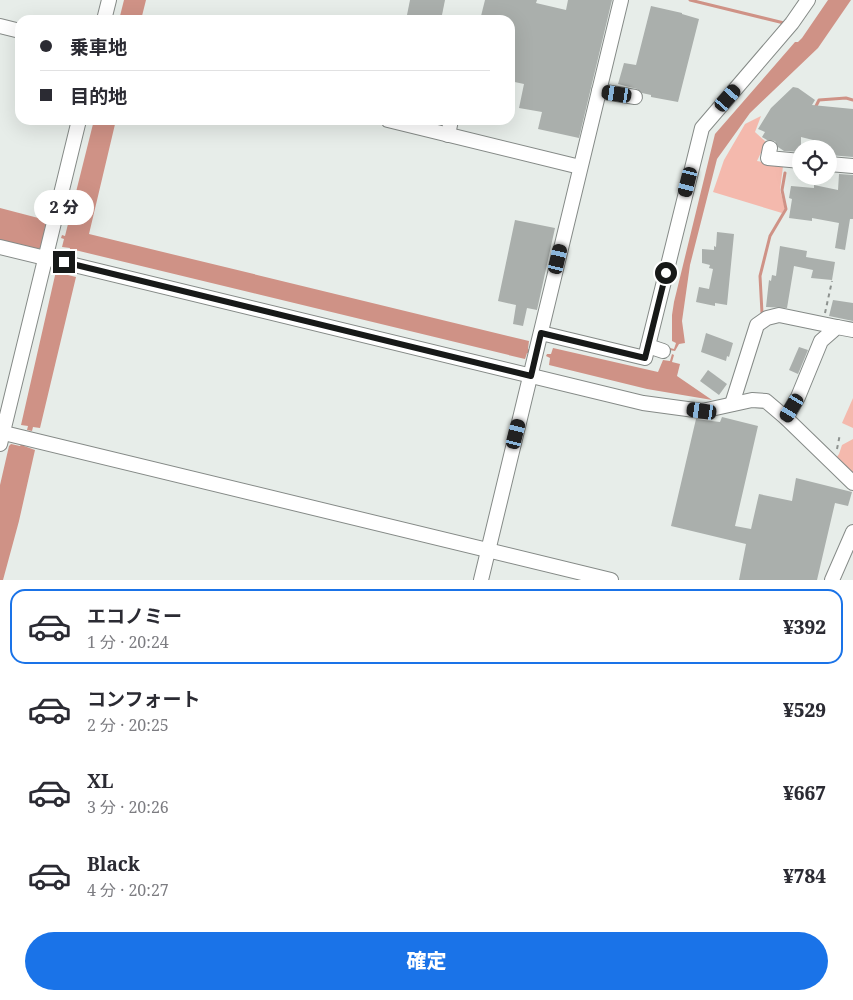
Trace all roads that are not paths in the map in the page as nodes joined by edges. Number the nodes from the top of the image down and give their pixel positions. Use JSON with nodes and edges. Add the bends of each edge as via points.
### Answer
{"nodes":[{"id":1,"x":109,"y":0,"type":"edge"},
{"id":2,"x":621,"y":0,"type":"edge"},
{"id":3,"x":808,"y":0,"type":"edge"},
{"id":4,"x":105,"y":15,"type":"edge"},
{"id":5,"x":0,"y":26,"type":"edge"},
{"id":6,"x":15,"y":29,"type":"edge"},
{"id":7,"x":599,"y":91,"type":"junction"},
{"id":8,"x":635,"y":97,"type":"dead end"},
{"id":9,"x":78,"y":125,"type":"edge"},
{"id":10,"x":409,"y":125,"type":"edge"},
{"id":11,"x":450,"y":125,"type":"edge"},
{"id":12,"x":448,"y":134,"type":"junction"},
{"id":13,"x":770,"y":148,"type":"dead end"},
{"id":14,"x":792,"y":160,"type":"edge"},
{"id":15,"x":837,"y":165,"type":"edge"},
{"id":16,"x":853,"y":166,"type":"edge"},
{"id":17,"x":580,"y":167,"type":"junction"},
{"id":18,"x":0,"y":247,"type":"edge"},
{"id":19,"x":45,"y":257,"type":"junction"},
{"id":20,"x":837,"y":327,"type":"junction"},
{"id":21,"x":853,"y":330,"type":"edge"},
{"id":22,"x":541,"y":333,"type":"junction"},
{"id":23,"x":648,"y":346,"type":"junction"},
{"id":24,"x":663,"y":351,"type":"dead end"},
{"id":25,"x":531,"y":376,"type":"junction"},
{"id":26,"x":732,"y":404,"type":"junction"},
{"id":27,"x":786,"y":418,"type":"junction"},
{"id":28,"x":3,"y":436,"type":"edge"},
{"id":29,"x":853,"y":483,"type":"edge"},
{"id":30,"x":853,"y":532,"type":"edge"},
{"id":31,"x":488,"y":550,"type":"junction"},
{"id":32,"x":480,"y":580,"type":"edge"},
{"id":33,"x":611,"y":580,"type":"edge"},
{"id":34,"x":832,"y":580,"type":"edge"}],
"edges":[{"from":1,"to":4,"type":"street"},
{"from":2,"to":7,"type":"street"},
{"from":3,"to":23,"type":"street","via":[[702,128]]},
{"from":5,"to":6,"type":"street"},
{"from":7,"to":8,"type":"street"},
{"from":7,"to":17,"type":"street"},
{"from":9,"to":19,"type":"street"},
{"from":10,"to":12,"type":"street"},
{"from":11,"to":12,"type":"street"},
{"from":12,"to":17,"type":"street"},
{"from":13,"to":14,"type":"street","via":[[768,158]]},
{"from":15,"to":16,"type":"street"},
{"from":17,"to":22,"type":"street"},
{"from":18,"to":19,"type":"street"},
{"from":19,"to":25,"type":"street"},
{"from":19,"to":28,"type":"street"},
{"from":20,"to":21,"type":"street"},
{"from":20,"to":26,"type":"street","via":[[780,315],[757,325]]},
{"from":20,"to":27,"type":"street","via":[[821,341],[798,398]]},
{"from":22,"to":23,"type":"street","via":[[645,358]]},
{"from":22,"to":25,"type":"street"},
{"from":23,"to":24,"type":"street"},
{"from":25,"to":26,"type":"street","via":[[643,403],[702,411]]},
{"from":25,"to":31,"type":"street"},
{"from":26,"to":27,"type":"street","via":[[766,401]]},
{"from":27,"to":29,"type":"street"},
{"from":28,"to":31,"type":"street"},
{"from":30,"to":34,"type":"street"},
{"from":31,"to":32,"type":"street"},
{"from":31,"to":33,"type":"street"}]}
